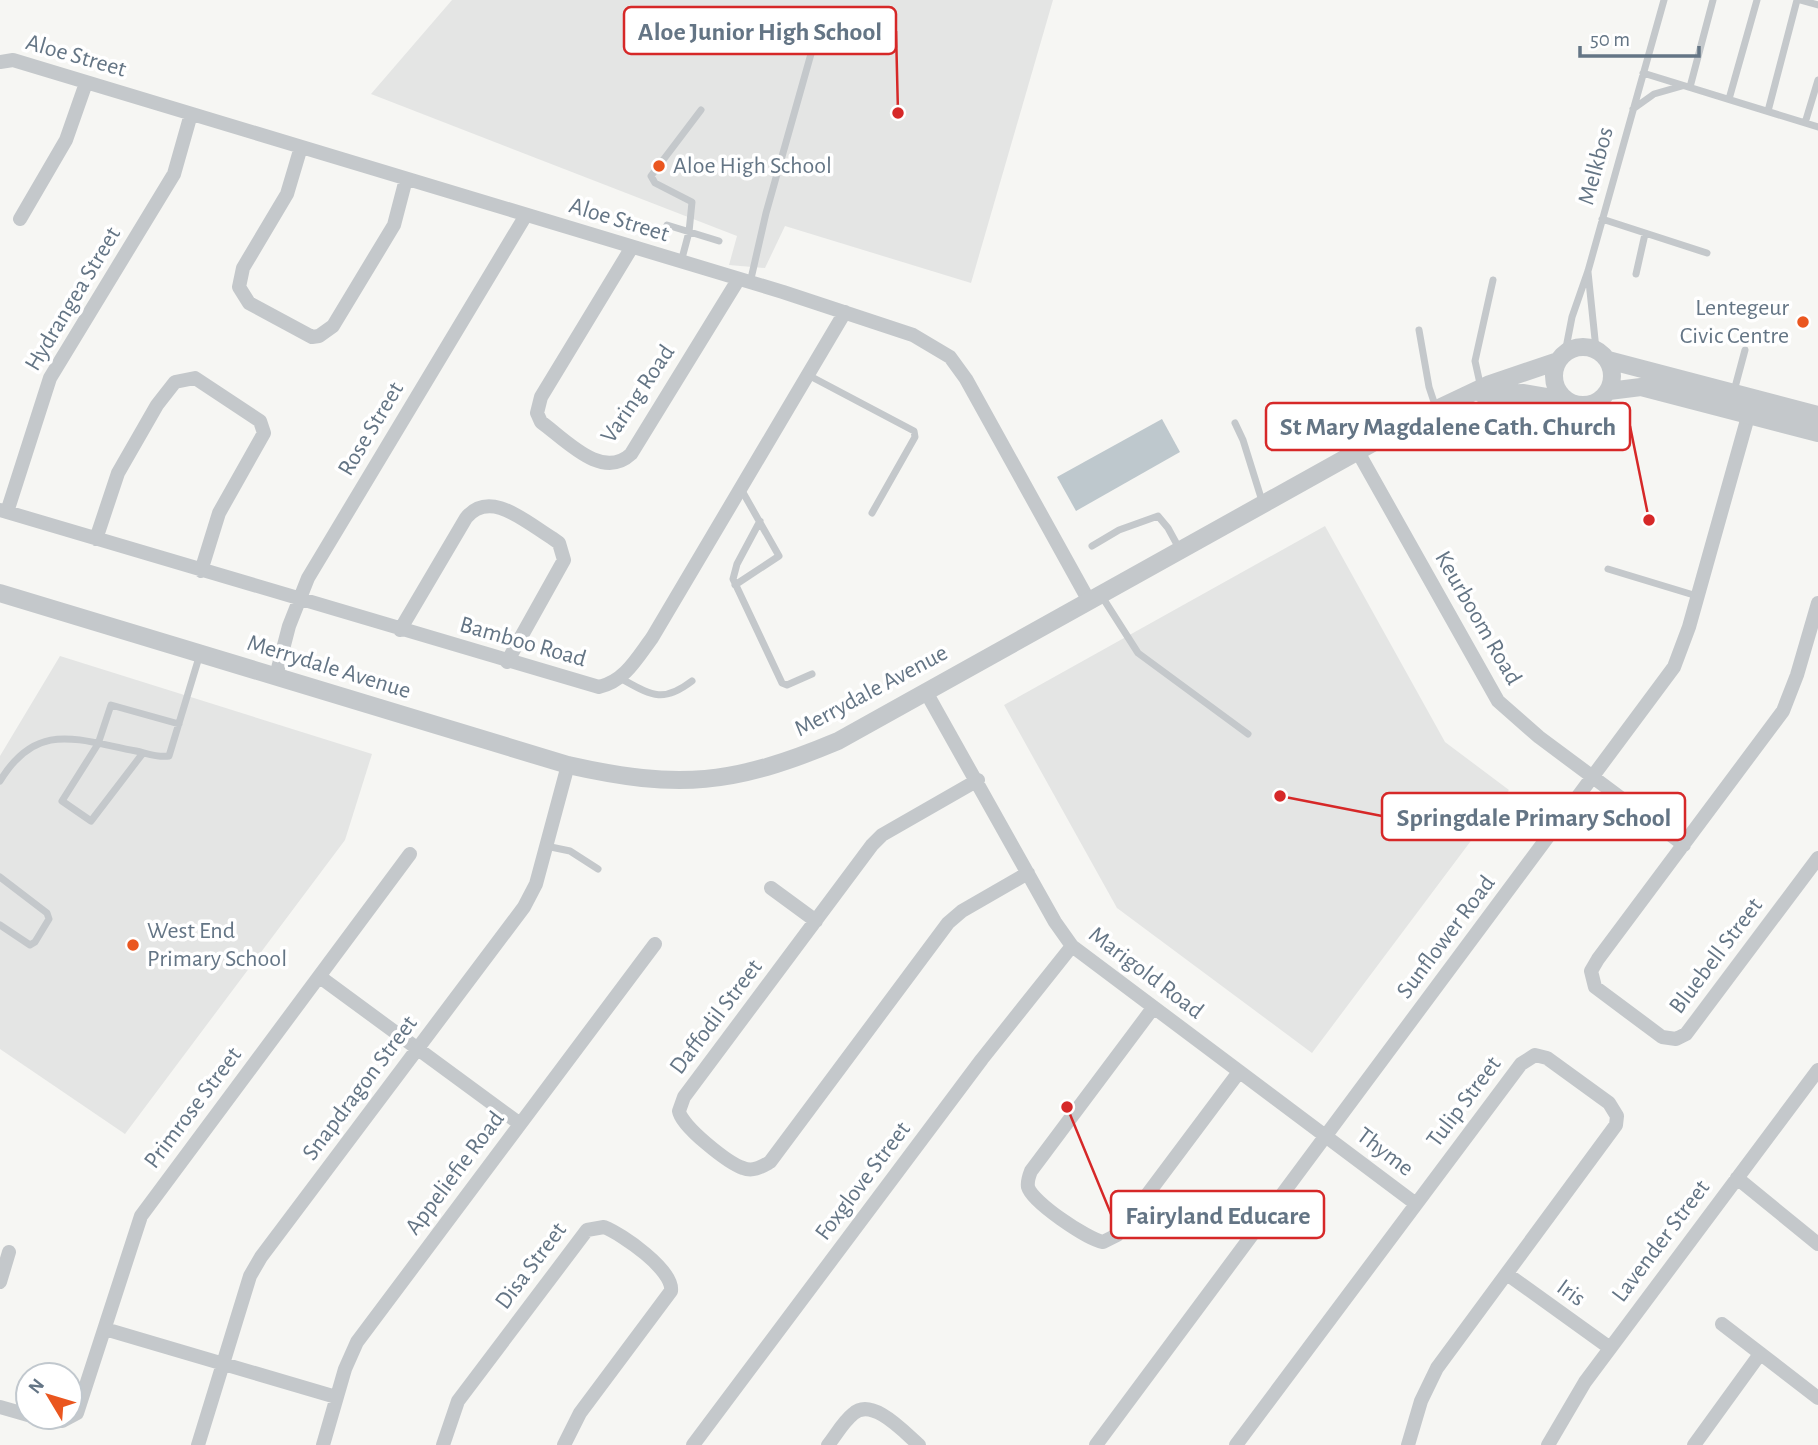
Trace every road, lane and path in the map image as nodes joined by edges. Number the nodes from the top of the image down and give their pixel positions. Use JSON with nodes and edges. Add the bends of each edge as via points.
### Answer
{"nodes":[{"id":1,"x":1664,"y":0,"type":"edge"},
{"id":2,"x":1713,"y":0,"type":"edge"},
{"id":3,"x":1756,"y":0,"type":"edge"},
{"id":4,"x":1799,"y":0,"type":"edge"},
{"id":5,"x":1818,"y":5,"type":"edge"},
{"id":6,"x":822,"y":15,"type":"dead end"},
{"id":7,"x":0,"y":62,"type":"edge"},
{"id":8,"x":1643,"y":73,"type":"junction"},
{"id":9,"x":1818,"y":80,"type":"edge"},
{"id":10,"x":86,"y":83,"type":"junction"},
{"id":11,"x":1688,"y":86,"type":"junction"},
{"id":12,"x":1729,"y":99,"type":"junction"},
{"id":13,"x":701,"y":110,"type":"dead end"},
{"id":14,"x":1632,"y":110,"type":"junction"},
{"id":15,"x":1768,"y":111,"type":"junction"},
{"id":16,"x":191,"y":114,"type":"junction"},
{"id":17,"x":1805,"y":123,"type":"junction"},
{"id":18,"x":1818,"y":127,"type":"edge"},
{"id":19,"x":301,"y":147,"type":"junction"},
{"id":20,"x":406,"y":179,"type":"junction"},
{"id":21,"x":526,"y":215,"type":"junction"},
{"id":22,"x":20,"y":219,"type":"dead end"},
{"id":23,"x":1602,"y":219,"type":"junction"},
{"id":24,"x":667,"y":225,"type":"dead end"},
{"id":25,"x":689,"y":232,"type":"junction"},
{"id":26,"x":1645,"y":234,"type":"junction"},
{"id":27,"x":719,"y":241,"type":"dead end"},
{"id":28,"x":632,"y":247,"type":"junction"},
{"id":29,"x":1707,"y":253,"type":"dead end"},
{"id":30,"x":680,"y":262,"type":"junction"},
{"id":31,"x":1588,"y":271,"type":"junction"},
{"id":32,"x":1636,"y":274,"type":"dead end"},
{"id":33,"x":1493,"y":280,"type":"dead end"},
{"id":34,"x":744,"y":282,"type":"junction"},
{"id":35,"x":845,"y":312,"type":"junction"},
{"id":36,"x":1419,"y":330,"type":"dead end"},
{"id":37,"x":1745,"y":350,"type":"dead end"},
{"id":38,"x":1602,"y":355,"type":"junction"},
{"id":39,"x":1561,"y":357,"type":"junction"},
{"id":40,"x":808,"y":375,"type":"junction"},
{"id":41,"x":1477,"y":391,"type":"junction"},
{"id":42,"x":1609,"y":391,"type":"junction"},
{"id":43,"x":1734,"y":392,"type":"junction"},
{"id":44,"x":1565,"y":400,"type":"junction"},
{"id":45,"x":1437,"y":409,"type":"junction"},
{"id":46,"x":1749,"y":413,"type":"junction"},
{"id":47,"x":1818,"y":415,"type":"edge"},
{"id":48,"x":1235,"y":423,"type":"dead end"},
{"id":49,"x":1818,"y":433,"type":"edge"},
{"id":50,"x":1358,"y":452,"type":"junction"},
{"id":51,"x":740,"y":489,"type":"junction"},
{"id":52,"x":1263,"y":505,"type":"junction"},
{"id":53,"x":4,"y":511,"type":"edge"},
{"id":54,"x":872,"y":513,"type":"dead end"},
{"id":55,"x":760,"y":522,"type":"junction"},
{"id":56,"x":96,"y":539,"type":"junction"},
{"id":57,"x":1092,"y":546,"type":"dead end"},
{"id":58,"x":1180,"y":551,"type":"junction"},
{"id":59,"x":1608,"y":569,"type":"dead end"},
{"id":60,"x":201,"y":570,"type":"junction"},
{"id":61,"x":735,"y":585,"type":"junction"},
{"id":62,"x":0,"y":593,"type":"edge"},
{"id":63,"x":1698,"y":597,"type":"junction"},
{"id":64,"x":1095,"y":598,"type":"junction"},
{"id":65,"x":298,"y":600,"type":"junction"},
{"id":66,"x":1818,"y":603,"type":"edge"},
{"id":67,"x":400,"y":630,"type":"junction"},
{"id":68,"x":201,"y":653,"type":"junction"},
{"id":69,"x":507,"y":662,"type":"junction"},
{"id":70,"x":812,"y":674,"type":"dead end"},
{"id":71,"x":276,"y":676,"type":"junction"},
{"id":72,"x":620,"y":678,"type":"junction"},
{"id":73,"x":692,"y":681,"type":"dead end"},
{"id":74,"x":926,"y":692,"type":"junction"},
{"id":75,"x":179,"y":724,"type":"junction"},
{"id":76,"x":1248,"y":734,"type":"dead end"},
{"id":77,"x":98,"y":744,"type":"junction"},
{"id":78,"x":143,"y":753,"type":"junction"},
{"id":79,"x":568,"y":765,"type":"junction"},
{"id":80,"x":1594,"y":777,"type":"junction"},
{"id":81,"x":978,"y":780,"type":"junction"},
{"id":82,"x":0,"y":781,"type":"edge"},
{"id":83,"x":1684,"y":845,"type":"junction"},
{"id":84,"x":546,"y":846,"type":"junction"},
{"id":85,"x":410,"y":854,"type":"dead end"},
{"id":86,"x":1818,"y":858,"type":"edge"},
{"id":87,"x":598,"y":869,"type":"dead end"},
{"id":88,"x":1028,"y":873,"type":"junction"},
{"id":89,"x":0,"y":877,"type":"edge"},
{"id":90,"x":771,"y":888,"type":"dead end"},
{"id":91,"x":816,"y":921,"type":"junction"},
{"id":92,"x":0,"y":925,"type":"edge"},
{"id":93,"x":655,"y":944,"type":"dead end"},
{"id":94,"x":1072,"y":946,"type":"junction"},
{"id":95,"x":320,"y":977,"type":"junction"},
{"id":96,"x":1153,"y":1008,"type":"junction"},
{"id":97,"x":419,"y":1048,"type":"junction"},
{"id":98,"x":1818,"y":1070,"type":"edge"},
{"id":99,"x":1239,"y":1072,"type":"junction"},
{"id":100,"x":520,"y":1125,"type":"junction"},
{"id":101,"x":1326,"y":1137,"type":"junction"},
{"id":102,"x":1737,"y":1178,"type":"junction"},
{"id":103,"x":1416,"y":1204,"type":"junction"},
{"id":104,"x":1818,"y":1244,"type":"edge"},
{"id":105,"x":9,"y":1252,"type":"dead end"},
{"id":106,"x":1507,"y":1274,"type":"junction"},
{"id":107,"x":0,"y":1282,"type":"edge"},
{"id":108,"x":1722,"y":1324,"type":"dead end"},
{"id":109,"x":104,"y":1329,"type":"junction"},
{"id":110,"x":1610,"y":1348,"type":"junction"},
{"id":111,"x":1760,"y":1354,"type":"junction"},
{"id":112,"x":222,"y":1365,"type":"junction"},
{"id":113,"x":337,"y":1397,"type":"junction"},
{"id":114,"x":84,"y":1398,"type":"edge"},
{"id":115,"x":1818,"y":1398,"type":"edge"},
{"id":116,"x":198,"y":1445,"type":"edge"},
{"id":117,"x":323,"y":1445,"type":"edge"},
{"id":118,"x":443,"y":1445,"type":"edge"},
{"id":119,"x":564,"y":1445,"type":"edge"},
{"id":120,"x":693,"y":1445,"type":"edge"},
{"id":121,"x":828,"y":1445,"type":"edge"},
{"id":122,"x":919,"y":1445,"type":"edge"},
{"id":123,"x":1096,"y":1445,"type":"edge"},
{"id":124,"x":1236,"y":1445,"type":"edge"},
{"id":125,"x":1408,"y":1445,"type":"edge"},
{"id":126,"x":1548,"y":1445,"type":"edge"},
{"id":127,"x":1694,"y":1445,"type":"edge"}],
"edges":[{"from":1,"to":8,"type":"lane","name":"Melkbos"},
{"from":2,"to":11,"type":"lane"},
{"from":3,"to":12,"type":"lane"},
{"from":4,"to":5,"type":"lane"},
{"from":4,"to":15,"type":"lane"},
{"from":6,"to":34,"type":"lane"},
{"from":7,"to":10,"type":"street","name":"Aloe Street","via":[[13,60]]},
{"from":8,"to":11,"type":"lane"},
{"from":8,"to":14,"type":"lane","name":"Melkbos"},
{"from":9,"to":17,"type":"lane"},
{"from":10,"to":16,"type":"street","name":"Aloe Street"},
{"from":10,"to":22,"type":"street","via":[[66,140]]},
{"from":11,"to":12,"type":"lane"},
{"from":11,"to":14,"type":"lane","via":[[1663,90]]},
{"from":12,"to":15,"type":"lane"},
{"from":13,"to":25,"type":"lane","via":[[651,176],[655,183],[692,202]]},
{"from":14,"to":23,"type":"lane","name":"Melkbos"},
{"from":15,"to":17,"type":"lane"},
{"from":16,"to":19,"type":"street","name":"Aloe Street"},
{"from":16,"to":53,"type":"street","name":"Hydrangea Street","via":[[174,174],[50,378]]},
{"from":17,"to":18,"type":"lane"},
{"from":19,"to":20,"type":"street","name":"Aloe Street"},
{"from":19,"to":20,"type":"street","via":[[287,194],[243,268],[239,287],[249,303],[312,337],[332,326],[394,225]]},
{"from":20,"to":21,"type":"street","name":"Aloe Street"},
{"from":21,"to":28,"type":"street","name":"Aloe Street"},
{"from":21,"to":65,"type":"street","name":"Rose Street"},
{"from":23,"to":26,"type":"lane"},
{"from":23,"to":31,"type":"lane","name":"Melkbos"},
{"from":24,"to":25,"type":"lane"},
{"from":25,"to":27,"type":"lane"},
{"from":25,"to":30,"type":"lane"},
{"from":26,"to":29,"type":"lane"},
{"from":26,"to":32,"type":"lane"},
{"from":28,"to":30,"type":"street","name":"Aloe Street"},
{"from":28,"to":34,"type":"street","name":"Varing Road","via":[[541,397],[537,413],[541,422],[606,465],[631,454]]},
{"from":30,"to":34,"type":"street","name":"Aloe Street"},
{"from":31,"to":38,"type":"lane","name":"Melkbos"},
{"from":31,"to":39,"type":"lane","name":"Melkbos"},
{"from":33,"to":41,"type":"lane","via":[[1475,360]]},
{"from":34,"to":35,"type":"street","name":"Aloe Street"},
{"from":35,"to":40,"type":"street"},
{"from":35,"to":64,"type":"street","name":"Aloe Street","via":[[927,340],[950,357]]},
{"from":36,"to":45,"type":"lane"},
{"from":37,"to":43,"type":"lane"},
{"from":38,"to":39,"type":"street","via":[[1580,347]]},
{"from":38,"to":42,"type":"street","via":[[1613,375]]},
{"from":38,"to":43,"type":"street"},
{"from":39,"to":41,"type":"street","name":"Merrydale Avenue"},
{"from":39,"to":44,"type":"street","via":[[1555,385]]},
{"from":40,"to":51,"type":"street"},
{"from":40,"to":54,"type":"lane","via":[[915,431]]},
{"from":41,"to":44,"type":"street","name":"Merrydale Avenue"},
{"from":41,"to":45,"type":"street","name":"Merrydale Avenue"},
{"from":42,"to":44,"type":"street","via":[[1589,405]]},
{"from":42,"to":46,"type":"street","via":[[1641,387]]},
{"from":43,"to":47,"type":"street"},
{"from":45,"to":50,"type":"street","name":"Merrydale Avenue"},
{"from":46,"to":49,"type":"street"},
{"from":46,"to":63,"type":"street","name":"Sunflower Road"},
{"from":48,"to":52,"type":"lane"},
{"from":50,"to":52,"type":"street","name":"Merrydale Avenue"},
{"from":50,"to":80,"type":"street","name":"Keurboom Road","via":[[1499,701]]},
{"from":51,"to":55,"type":"lane"},
{"from":51,"to":72,"type":"street","via":[[652,638]]},
{"from":52,"to":58,"type":"street","name":"Merrydale Avenue"},
{"from":53,"to":56,"type":"street","name":"Bamboo Road"},
{"from":55,"to":61,"type":"lane","via":[[737,564]]},
{"from":55,"to":61,"type":"lane","via":[[779,556]]},
{"from":56,"to":60,"type":"street","name":"Bamboo Road"},
{"from":56,"to":60,"type":"street","via":[[110,490],[157,405],[175,382],[195,378],[260,421],[264,433],[219,513]]},
{"from":57,"to":58,"type":"lane","via":[[1158,516]]},
{"from":58,"to":64,"type":"street","name":"Merrydale Avenue"},
{"from":59,"to":63,"type":"lane"},
{"from":60,"to":65,"type":"street","name":"Bamboo Road"},
{"from":61,"to":70,"type":"lane","via":[[782,683]]},
{"from":62,"to":68,"type":"street","name":"Merrydale Avenue"},
{"from":63,"to":80,"type":"street","name":"Sunflower Road","via":[[1674,667]]},
{"from":64,"to":74,"type":"street","name":"Merrydale Avenue"},
{"from":64,"to":76,"type":"lane","via":[[1138,653]]},
{"from":65,"to":67,"type":"street","name":"Bamboo Road"},
{"from":65,"to":71,"type":"street","name":"Rose Street"},
{"from":66,"to":83,"type":"street","name":"Bluebell Street","via":[[1783,712]]},
{"from":67,"to":69,"type":"street","name":"Bamboo Road"},
{"from":67,"to":69,"type":"street","via":[[466,518],[477,507],[495,505],[559,543],[564,560]]},
{"from":68,"to":71,"type":"street","name":"Merrydale Avenue"},
{"from":68,"to":75,"type":"lane"},
{"from":69,"to":72,"type":"street","name":"Bamboo Road","via":[[599,687]]},
{"from":71,"to":79,"type":"street","name":"Merrydale Avenue"},
{"from":72,"to":73,"type":"lane","via":[[646,692],[669,696]]},
{"from":74,"to":79,"type":"street","name":"Merrydale Avenue","via":[[838,741],[786,763],[736,776],[647,780]]},
{"from":74,"to":81,"type":"street","name":"Marigold Road"},
{"from":75,"to":77,"type":"lane","via":[[113,704]]},
{"from":75,"to":78,"type":"lane","via":[[169,756]]},
{"from":77,"to":78,"type":"lane"},
{"from":77,"to":78,"type":"lane","via":[[62,798],[88,821],[98,815]]},
{"from":77,"to":82,"type":"lane","via":[[41,740],[19,753]]},
{"from":79,"to":84,"type":"street","name":"Snapdragon Street"},
{"from":80,"to":83,"type":"street","name":"Keurboom Road"},
{"from":80,"to":101,"type":"street","name":"Sunflower Road"},
{"from":81,"to":88,"type":"street","name":"Marigold Road"},
{"from":81,"to":91,"type":"street","name":"Daffodil Street","via":[[883,835]]},
{"from":83,"to":86,"type":"street","name":"Bluebell Street","via":[[1591,971],[1598,992],[1668,1039],[1681,1037],[1692,1027]]},
{"from":84,"to":87,"type":"lane","via":[[570,851]]},
{"from":84,"to":97,"type":"street","name":"Snapdragon Street","via":[[524,907]]},
{"from":85,"to":95,"type":"street","name":"Primrose Street"},
{"from":88,"to":91,"type":"street","name":"Daffodil Street","via":[[948,923],[770,1162],[755,1169],[741,1168],[684,1124],[680,1105]]},
{"from":88,"to":94,"type":"street","name":"Marigold Road"},
{"from":89,"to":92,"type":"lane","via":[[50,919],[30,945]]},
{"from":90,"to":91,"type":"street"},
{"from":93,"to":100,"type":"street","name":"Appeliefie Road"},
{"from":94,"to":96,"type":"street","name":"Marigold Road"},
{"from":94,"to":120,"type":"street","name":"Foxglove Street"},
{"from":95,"to":97,"type":"street"},
{"from":95,"to":109,"type":"street","name":"Primrose Street","via":[[141,1216]]},
{"from":96,"to":99,"type":"street","name":"Marigold Road"},
{"from":96,"to":99,"type":"street","via":[[1028,1179],[1034,1196],[1088,1237],[1103,1242],[1117,1235]]},
{"from":97,"to":100,"type":"street"},
{"from":97,"to":112,"type":"street","name":"Snapdragon Street","via":[[261,1257],[250,1276]]},
{"from":98,"to":102,"type":"street","name":"Lavender Street"},
{"from":99,"to":101,"type":"street","name":"Marigold Road"},
{"from":100,"to":113,"type":"street","name":"Appeliefie Road","via":[[356,1342]]},
{"from":101,"to":103,"type":"street","name":"Thyme"},
{"from":101,"to":123,"type":"street","name":"Sunflower Road"},
{"from":102,"to":104,"type":"street"},
{"from":102,"to":110,"type":"street","name":"Lavender Street"},
{"from":103,"to":106,"type":"street","name":"Tulip Street","via":[[1531,1056],[1547,1058],[1609,1103],[1617,1116],[1614,1132]]},
{"from":103,"to":124,"type":"street","name":"Tulip Street"},
{"from":105,"to":107,"type":"street"},
{"from":106,"to":110,"type":"street","name":"Iris"},
{"from":106,"to":125,"type":"street","name":"Tulip Street","via":[[1430,1380]]},
{"from":108,"to":111,"type":"street"},
{"from":109,"to":112,"type":"street"},
{"from":109,"to":114,"type":"street","name":"Primrose Street"},
{"from":110,"to":126,"type":"street","name":"Lavender Street"},
{"from":111,"to":115,"type":"street"},
{"from":111,"to":127,"type":"street"},
{"from":112,"to":113,"type":"street"},
{"from":112,"to":116,"type":"street","name":"Snapdragon Street"},
{"from":113,"to":117,"type":"street","name":"Appeliefie Road"},
{"from":118,"to":119,"type":"street","name":"Disa Street","via":[[454,1410],[477,1374],[587,1230],[604,1227],[660,1266],[670,1278],[671,1291],[580,1413]]},
{"from":121,"to":122,"type":"street","via":[[853,1414],[864,1409],[875,1411]]}]}
